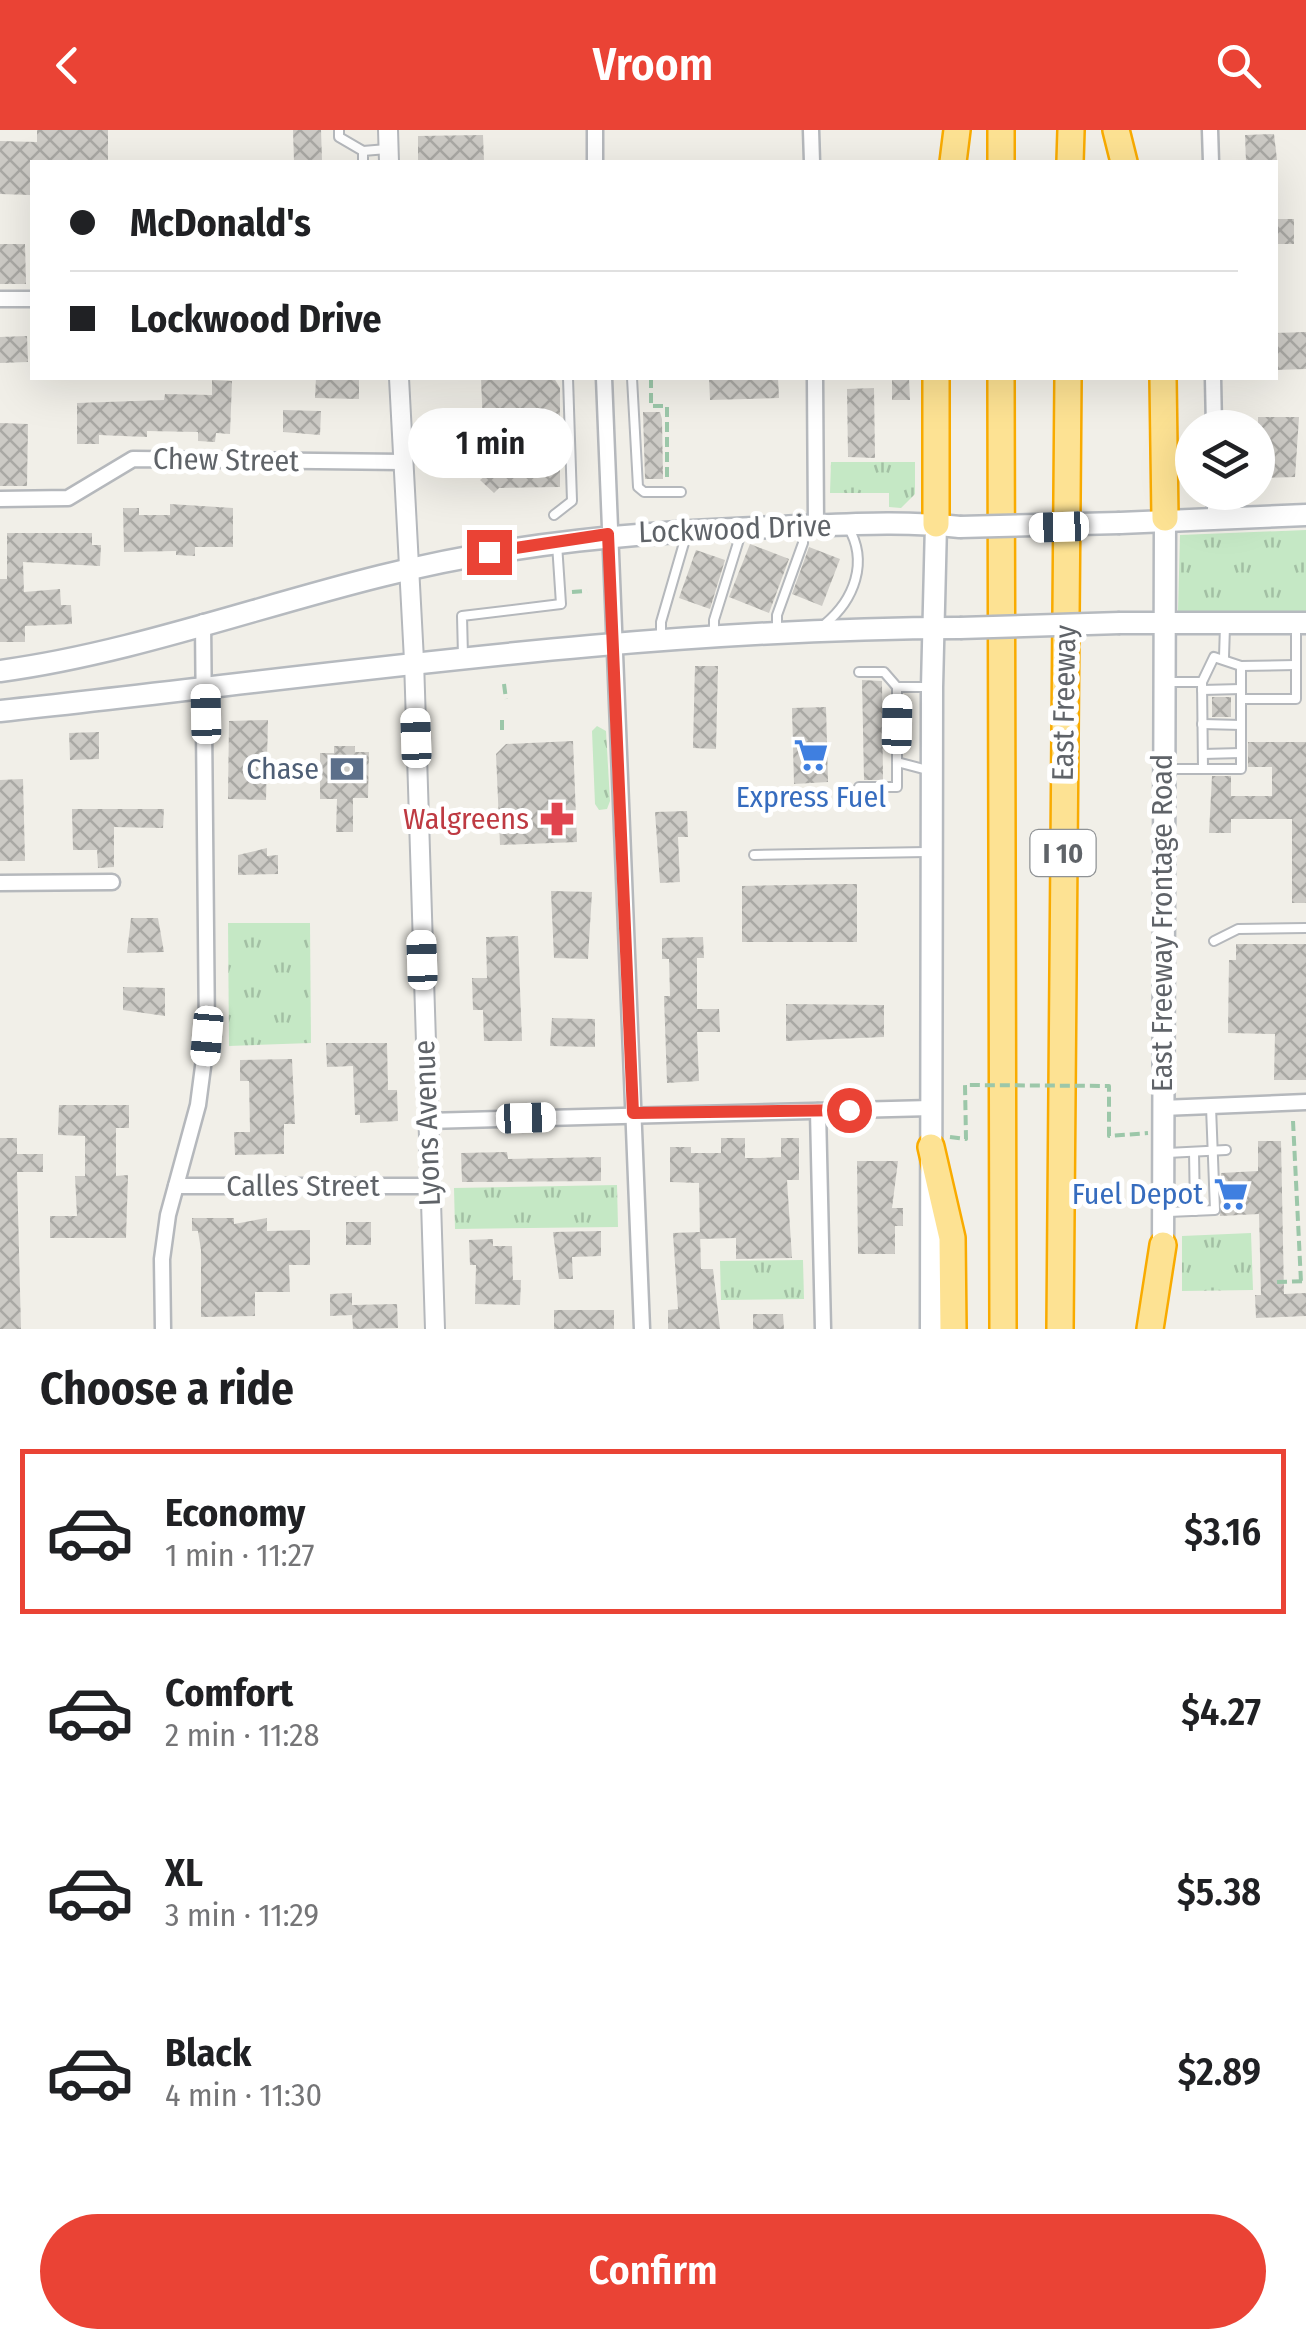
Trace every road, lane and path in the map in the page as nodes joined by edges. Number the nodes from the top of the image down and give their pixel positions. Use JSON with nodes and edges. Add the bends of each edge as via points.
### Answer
{"nodes":[{"id":1,"x":339,"y":130,"type":"edge"},
{"id":2,"x":594,"y":130,"type":"edge"},
{"id":3,"x":811,"y":130,"type":"edge"},
{"id":4,"x":957,"y":130,"type":"edge"},
{"id":5,"x":1000,"y":130,"type":"edge"},
{"id":6,"x":1071,"y":130,"type":"edge"},
{"id":7,"x":1116,"y":130,"type":"edge"},
{"id":8,"x":1210,"y":130,"type":"edge"},
{"id":9,"x":388,"y":147,"type":"edge"},
{"id":10,"x":363,"y":150,"type":"junction"},
{"id":11,"x":364,"y":160,"type":"edge"},
{"id":12,"x":596,"y":160,"type":"edge"},
{"id":13,"x":812,"y":160,"type":"edge"},
{"id":14,"x":953,"y":160,"type":"edge"},
{"id":15,"x":1000,"y":160,"type":"edge"},
{"id":16,"x":1070,"y":160,"type":"edge"},
{"id":17,"x":1124,"y":160,"type":"edge"},
{"id":18,"x":1211,"y":160,"type":"edge"},
{"id":19,"x":0,"y":299,"type":"edge"},
{"id":20,"x":30,"y":299,"type":"edge"},
{"id":21,"x":399,"y":380,"type":"edge"},
{"id":22,"x":568,"y":380,"type":"edge"},
{"id":23,"x":604,"y":380,"type":"edge"},
{"id":24,"x":632,"y":380,"type":"edge"},
{"id":25,"x":651,"y":380,"type":"edge"},
{"id":26,"x":814,"y":380,"type":"edge"},
{"id":27,"x":936,"y":380,"type":"edge"},
{"id":28,"x":1001,"y":380,"type":"edge"},
{"id":29,"x":1068,"y":380,"type":"edge"},
{"id":30,"x":1163,"y":380,"type":"edge"},
{"id":31,"x":1213,"y":380,"type":"edge"},
{"id":32,"x":1214,"y":410,"type":"edge"},
{"id":33,"x":403,"y":462,"type":"junction"},
{"id":34,"x":660,"y":486,"type":"dead end"},
{"id":35,"x":681,"y":492,"type":"dead end"},
{"id":36,"x":0,"y":499,"type":"edge"},
{"id":37,"x":1215,"y":510,"type":"edge"},
{"id":38,"x":554,"y":515,"type":"dead end"},
{"id":39,"x":1306,"y":515,"type":"edge"},
{"id":40,"x":1165,"y":518,"type":"junction"},
{"id":41,"x":1215,"y":518,"type":"junction"},
{"id":42,"x":846,"y":524,"type":"junction"},
{"id":43,"x":810,"y":526,"type":"junction"},
{"id":44,"x":948,"y":526,"type":"junction"},
{"id":45,"x":741,"y":528,"type":"junction"},
{"id":46,"x":686,"y":531,"type":"junction"},
{"id":47,"x":608,"y":534,"type":"junction"},
{"id":48,"x":556,"y":540,"type":"junction"},
{"id":49,"x":407,"y":570,"type":"junction"},
{"id":50,"x":587,"y":591,"type":"dead end"},
{"id":51,"x":569,"y":592,"type":"dead end"},
{"id":52,"x":203,"y":622,"type":"junction"},
{"id":53,"x":1301,"y":623,"type":"edge"},
{"id":54,"x":1225,"y":625,"type":"junction"},
{"id":55,"x":1164,"y":626,"type":"junction"},
{"id":56,"x":935,"y":628,"type":"junction"},
{"id":57,"x":814,"y":634,"type":"junction"},
{"id":58,"x":778,"y":636,"type":"junction"},
{"id":59,"x":714,"y":640,"type":"junction"},
{"id":60,"x":661,"y":642,"type":"junction"},
{"id":61,"x":613,"y":644,"type":"junction"},
{"id":62,"x":463,"y":656,"type":"junction"},
{"id":63,"x":1224,"y":657,"type":"junction"},
{"id":64,"x":414,"y":660,"type":"junction"},
{"id":65,"x":1296,"y":665,"type":"junction"},
{"id":66,"x":1241,"y":666,"type":"junction"},
{"id":67,"x":0,"y":672,"type":"edge"},
{"id":68,"x":859,"y":672,"type":"dead end"},
{"id":69,"x":1163,"y":682,"type":"junction"},
{"id":70,"x":504,"y":684,"type":"dead end"},
{"id":71,"x":932,"y":686,"type":"junction"},
{"id":72,"x":1202,"y":686,"type":"junction"},
{"id":73,"x":898,"y":687,"type":"junction"},
{"id":74,"x":205,"y":689,"type":"junction"},
{"id":75,"x":1241,"y":694,"type":"junction"},
{"id":76,"x":506,"y":699,"type":"dead end"},
{"id":77,"x":0,"y":711,"type":"edge"},
{"id":78,"x":502,"y":720,"type":"dead end"},
{"id":79,"x":1202,"y":724,"type":"junction"},
{"id":80,"x":1242,"y":725,"type":"junction"},
{"id":81,"x":502,"y":734,"type":"dead end"},
{"id":82,"x":1242,"y":753,"type":"junction"},
{"id":83,"x":1203,"y":754,"type":"junction"},
{"id":84,"x":897,"y":762,"type":"junction"},
{"id":85,"x":1203,"y":769,"type":"junction"},
{"id":86,"x":1163,"y":770,"type":"junction"},
{"id":87,"x":932,"y":771,"type":"junction"},
{"id":88,"x":859,"y":787,"type":"dead end"},
{"id":89,"x":932,"y":852,"type":"junction"},
{"id":90,"x":754,"y":856,"type":"dead end"},
{"id":91,"x":112,"y":882,"type":"dead end"},
{"id":92,"x":0,"y":883,"type":"edge"},
{"id":93,"x":1306,"y":928,"type":"edge"},
{"id":94,"x":1214,"y":941,"type":"dead end"},
{"id":95,"x":1306,"y":1102,"type":"edge"},
{"id":96,"x":1211,"y":1106,"type":"junction"},
{"id":97,"x":931,"y":1108,"type":"junction"},
{"id":98,"x":1162,"y":1108,"type":"junction"},
{"id":99,"x":818,"y":1111,"type":"junction"},
{"id":100,"x":633,"y":1113,"type":"junction"},
{"id":101,"x":1293,"y":1121,"type":"dead end"},
{"id":102,"x":427,"y":1122,"type":"junction"},
{"id":103,"x":1148,"y":1133,"type":"dead end"},
{"id":104,"x":941,"y":1142,"type":"junction"},
{"id":105,"x":1226,"y":1150,"type":"dead end"},
{"id":106,"x":1213,"y":1151,"type":"junction"},
{"id":107,"x":1194,"y":1152,"type":"junction"},
{"id":108,"x":1162,"y":1154,"type":"junction"},
{"id":109,"x":176,"y":1186,"type":"junction"},
{"id":110,"x":429,"y":1186,"type":"junction"},
{"id":111,"x":1195,"y":1211,"type":"junction"},
{"id":112,"x":1163,"y":1212,"type":"junction"},
{"id":113,"x":1164,"y":1245,"type":"junction"},
{"id":114,"x":1277,"y":1282,"type":"dead end"},
{"id":115,"x":1303,"y":1282,"type":"edge"},
{"id":116,"x":163,"y":1329,"type":"edge"},
{"id":117,"x":434,"y":1329,"type":"edge"},
{"id":118,"x":642,"y":1329,"type":"edge"},
{"id":119,"x":823,"y":1329,"type":"edge"},
{"id":120,"x":931,"y":1329,"type":"edge"},
{"id":121,"x":953,"y":1329,"type":"edge"},
{"id":122,"x":1002,"y":1329,"type":"edge"},
{"id":123,"x":1060,"y":1329,"type":"edge"},
{"id":124,"x":1150,"y":1329,"type":"edge"},
{"id":125,"x":1164,"y":1329,"type":"edge"}],
"edges":[{"from":1,"to":10,"type":"lane","via":[[339,137]]},
{"from":2,"to":12,"type":"street"},
{"from":3,"to":13,"type":"street"},
{"from":4,"to":14,"type":"highway"},
{"from":5,"to":15,"type":"highway"},
{"from":6,"to":16,"type":"highway"},
{"from":7,"to":17,"type":"highway"},
{"from":8,"to":18,"type":"street"},
{"from":9,"to":10,"type":"lane"},
{"from":10,"to":11,"type":"lane"},
{"from":19,"to":20,"type":"street"},
{"from":21,"to":33,"type":"street","name":"Lyons Avenue"},
{"from":22,"to":38,"type":"lane","via":[[572,501]]},
{"from":23,"to":47,"type":"street"},
{"from":24,"to":35,"type":"lane","via":[[638,487]]},
{"from":25,"to":34,"type":"path","via":[[651,406],[667,406],[668,477]]},
{"from":26,"to":43,"type":"street"},
{"from":27,"to":44,"type":"highway"},
{"from":28,"to":122,"type":"highway","name":"East Freeway","number":"I 10"},
{"from":29,"to":123,"type":"highway","name":"East Freeway","number":"I 10"},
{"from":30,"to":40,"type":"highway"},
{"from":31,"to":32,"type":"street"},
{"from":33,"to":36,"type":"street","name":"Chew Street","via":[[133,459],[68,498]]},
{"from":33,"to":49,"type":"street","name":"Lyons Avenue"},
{"from":37,"to":41,"type":"street"},
{"from":39,"to":41,"type":"main road","name":"Lockwood Drive"},
{"from":40,"to":41,"type":"main road","name":"Lockwood Drive"},
{"from":40,"to":44,"type":"main road","name":"Lockwood Drive","bridge":true},
{"from":40,"to":55,"type":"main road","name":"East Freeway Frontage Road"},
{"from":42,"to":43,"type":"main road","name":"Lockwood Drive"},
{"from":42,"to":44,"type":"main road","name":"Lockwood Drive"},
{"from":42,"to":57,"type":"lane","via":[[857,557],[852,595]]},
{"from":43,"to":45,"type":"main road","name":"Lockwood Drive"},
{"from":43,"to":58,"type":"lane","via":[[777,615]]},
{"from":44,"to":56,"type":"main road"},
{"from":45,"to":46,"type":"main road","name":"Lockwood Drive"},
{"from":45,"to":59,"type":"lane"},
{"from":46,"to":47,"type":"main road","name":"Lockwood Drive"},
{"from":46,"to":60,"type":"lane"},
{"from":47,"to":48,"type":"main road","name":"Lockwood Drive"},
{"from":47,"to":61,"type":"street"},
{"from":48,"to":49,"type":"main road","name":"Lockwood Drive"},
{"from":48,"to":62,"type":"lane","via":[[561,604],[462,616]]},
{"from":49,"to":52,"type":"main road","name":"Lockwood Drive"},
{"from":49,"to":64,"type":"street","name":"Lyons Avenue"},
{"from":50,"to":51,"type":"path"},
{"from":52,"to":67,"type":"main road","name":"Lockwood Drive"},
{"from":52,"to":74,"type":"street"},
{"from":53,"to":54,"type":"main road"},
{"from":53,"to":65,"type":"lane"},
{"from":54,"to":55,"type":"main road"},
{"from":54,"to":63,"type":"lane"},
{"from":55,"to":56,"type":"main road","bridge":true,"via":[[1142,621]]},
{"from":55,"to":69,"type":"main road","name":"East Freeway Frontage Road"},
{"from":56,"to":57,"type":"main road"},
{"from":56,"to":71,"type":"main road"},
{"from":57,"to":58,"type":"main road"},
{"from":58,"to":59,"type":"main road"},
{"from":59,"to":60,"type":"main road"},
{"from":60,"to":61,"type":"main road"},
{"from":61,"to":62,"type":"main road"},
{"from":61,"to":100,"type":"street"},
{"from":62,"to":64,"type":"main road"},
{"from":63,"to":66,"type":"lane"},
{"from":63,"to":72,"type":"lane","via":[[1214,657]]},
{"from":64,"to":74,"type":"main road"},
{"from":64,"to":102,"type":"street","name":"Lyons Avenue"},
{"from":65,"to":66,"type":"lane"},
{"from":65,"to":75,"type":"lane","via":[[1296,699]]},
{"from":66,"to":75,"type":"lane"},
{"from":68,"to":73,"type":"lane","via":[[884,672]]},
{"from":69,"to":72,"type":"lane"},
{"from":69,"to":86,"type":"main road","name":"East Freeway Frontage Road"},
{"from":70,"to":76,"type":"path"},
{"from":71,"to":73,"type":"lane"},
{"from":71,"to":87,"type":"main road"},
{"from":72,"to":75,"type":"lane"},
{"from":72,"to":79,"type":"lane"},
{"from":73,"to":84,"type":"lane"},
{"from":74,"to":77,"type":"main road"},
{"from":74,"to":109,"type":"street","via":[[207,1036],[198,1106]]},
{"from":75,"to":80,"type":"lane"},
{"from":78,"to":81,"type":"path"},
{"from":79,"to":80,"type":"lane"},
{"from":79,"to":83,"type":"lane"},
{"from":80,"to":82,"type":"lane"},
{"from":82,"to":83,"type":"lane"},
{"from":82,"to":85,"type":"lane","via":[[1242,769]]},
{"from":83,"to":85,"type":"lane"},
{"from":84,"to":87,"type":"lane"},
{"from":84,"to":88,"type":"lane","via":[[897,786]]},
{"from":85,"to":86,"type":"lane"},
{"from":86,"to":98,"type":"main road","name":"East Freeway Frontage Road"},
{"from":87,"to":89,"type":"main road"},
{"from":89,"to":90,"type":"lane"},
{"from":89,"to":97,"type":"main road"},
{"from":91,"to":92,"type":"street"},
{"from":93,"to":94,"type":"lane","via":[[1238,929]]},
{"from":95,"to":96,"type":"street"},
{"from":96,"to":98,"type":"street"},
{"from":96,"to":106,"type":"lane"},
{"from":97,"to":99,"type":"street"},
{"from":97,"to":104,"type":"main road"},
{"from":98,"to":108,"type":"main road","name":"East Freeway Frontage Road"},
{"from":99,"to":100,"type":"street"},
{"from":99,"to":119,"type":"street"},
{"from":100,"to":102,"type":"street"},
{"from":100,"to":118,"type":"street"},
{"from":101,"to":115,"type":"path"},
{"from":102,"to":110,"type":"street","name":"Lyons Avenue"},
{"from":103,"to":104,"type":"path","bridge":true,"via":[[1110,1136],[1110,1086],[965,1085],[966,1139]]},
{"from":104,"to":120,"type":"main road"},
{"from":104,"to":121,"type":"highway"},
{"from":105,"to":106,"type":"lane"},
{"from":106,"to":107,"type":"lane"},
{"from":106,"to":111,"type":"lane","via":[[1215,1210]]},
{"from":107,"to":108,"type":"lane"},
{"from":107,"to":111,"type":"lane"},
{"from":108,"to":112,"type":"main road","name":"East Freeway Frontage Road"},
{"from":109,"to":110,"type":"street","name":"Calles Street"},
{"from":109,"to":116,"type":"street","via":[[162,1259]]},
{"from":110,"to":117,"type":"street","name":"Lyons Avenue"},
{"from":111,"to":112,"type":"lane"},
{"from":112,"to":113,"type":"main road","name":"East Freeway Frontage Road"},
{"from":113,"to":124,"type":"highway"},
{"from":113,"to":125,"type":"main road","name":"East Freeway Frontage Road"},
{"from":114,"to":115,"type":"path"}]}
